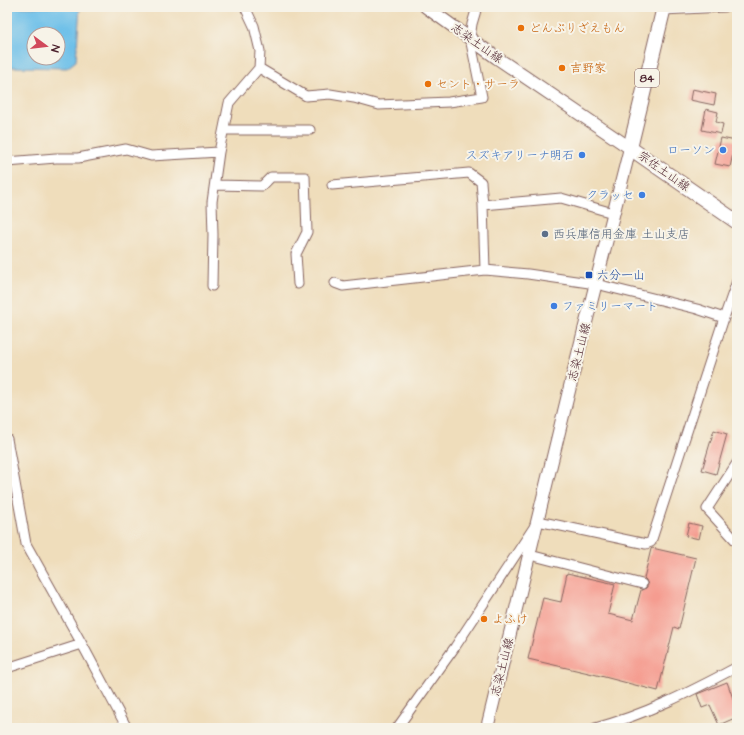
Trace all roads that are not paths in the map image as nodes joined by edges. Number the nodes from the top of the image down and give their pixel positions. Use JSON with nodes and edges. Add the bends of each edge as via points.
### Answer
{"nodes":[{"id":1,"x":245,"y":7,"type":"edge"},
{"id":2,"x":426,"y":7,"type":"edge"},
{"id":3,"x":477,"y":7,"type":"edge"},
{"id":4,"x":725,"y":7,"type":"edge"},
{"id":5,"x":663,"y":8,"type":"edge"},
{"id":6,"x":470,"y":38,"type":"junction"},
{"id":7,"x":259,"y":68,"type":"junction"},
{"id":8,"x":224,"y":130,"type":"junction"},
{"id":9,"x":310,"y":130,"type":"dead end"},
{"id":10,"x":630,"y":148,"type":"junction"},
{"id":11,"x":219,"y":152,"type":"junction"},
{"id":12,"x":7,"y":162,"type":"edge"},
{"id":13,"x":215,"y":185,"type":"junction"},
{"id":14,"x":332,"y":185,"type":"dead end"},
{"id":15,"x":483,"y":205,"type":"junction"},
{"id":16,"x":613,"y":213,"type":"junction"},
{"id":17,"x":737,"y":222,"type":"edge"},
{"id":18,"x":485,"y":270,"type":"junction"},
{"id":19,"x":737,"y":280,"type":"edge"},
{"id":20,"x":335,"y":283,"type":"dead end"},
{"id":21,"x":298,"y":284,"type":"dead end"},
{"id":22,"x":596,"y":284,"type":"junction"},
{"id":23,"x":212,"y":286,"type":"dead end"},
{"id":24,"x":724,"y":318,"type":"junction"},
{"id":25,"x":7,"y":439,"type":"edge"},
{"id":26,"x":737,"y":463,"type":"edge"},
{"id":27,"x":538,"y":521,"type":"junction"},
{"id":28,"x":737,"y":542,"type":"edge"},
{"id":29,"x":530,"y":555,"type":"junction"},
{"id":30,"x":642,"y":584,"type":"dead end"},
{"id":31,"x":82,"y":644,"type":"junction"},
{"id":32,"x":737,"y":667,"type":"edge"},
{"id":33,"x":7,"y":668,"type":"edge"},
{"id":34,"x":127,"y":728,"type":"edge"},
{"id":35,"x":397,"y":728,"type":"edge"},
{"id":36,"x":488,"y":728,"type":"edge"},
{"id":37,"x":595,"y":728,"type":"edge"}],
"edges":[{"from":1,"to":7,"type":"street","via":[[254,26],[260,51]]},
{"from":2,"to":6,"type":"main road","name":"志染土山線"},
{"from":3,"to":6,"type":"street"},
{"from":4,"to":5,"type":"street"},
{"from":5,"to":10,"type":"main road","name":"宗佐土山線","number":"84"},
{"from":6,"to":7,"type":"street","via":[[482,97],[449,102],[379,105],[330,94],[306,96]]},
{"from":6,"to":10,"type":"main road","name":"志染土山線"},
{"from":7,"to":8,"type":"street","via":[[230,103]]},
{"from":8,"to":9,"type":"street"},
{"from":8,"to":11,"type":"street"},
{"from":10,"to":16,"type":"main road","name":"志染土山線"},
{"from":10,"to":17,"type":"main road","name":"宗佐土山線"},
{"from":11,"to":12,"type":"street","via":[[151,156],[126,149],[78,158]]},
{"from":11,"to":13,"type":"street"},
{"from":13,"to":21,"type":"street","via":[[262,186],[271,177],[305,177],[307,232],[296,254]]},
{"from":13,"to":23,"type":"street","via":[[212,202]]},
{"from":14,"to":15,"type":"street","via":[[470,172],[481,182]]},
{"from":15,"to":16,"type":"street","via":[[561,198]]},
{"from":15,"to":18,"type":"street"},
{"from":16,"to":22,"type":"main road","name":"志染土山線"},
{"from":18,"to":20,"type":"street","via":[[344,286]]},
{"from":18,"to":22,"type":"street"},
{"from":19,"to":24,"type":"street"},
{"from":22,"to":24,"type":"street"},
{"from":22,"to":27,"type":"main road","name":"志染土山線"},
{"from":24,"to":27,"type":"street","via":[[651,542],[646,544]]},
{"from":25,"to":31,"type":"street","via":[[26,544]]},
{"from":26,"to":28,"type":"street","via":[[708,509]]},
{"from":27,"to":29,"type":"main road","name":"志染土山線"},
{"from":27,"to":35,"type":"street","via":[[455,647]]},
{"from":29,"to":30,"type":"street"},
{"from":29,"to":36,"type":"main road","name":"志染土山線"},
{"from":31,"to":33,"type":"street"},
{"from":31,"to":34,"type":"street"},
{"from":32,"to":37,"type":"street","via":[[690,692],[614,723]]}]}
